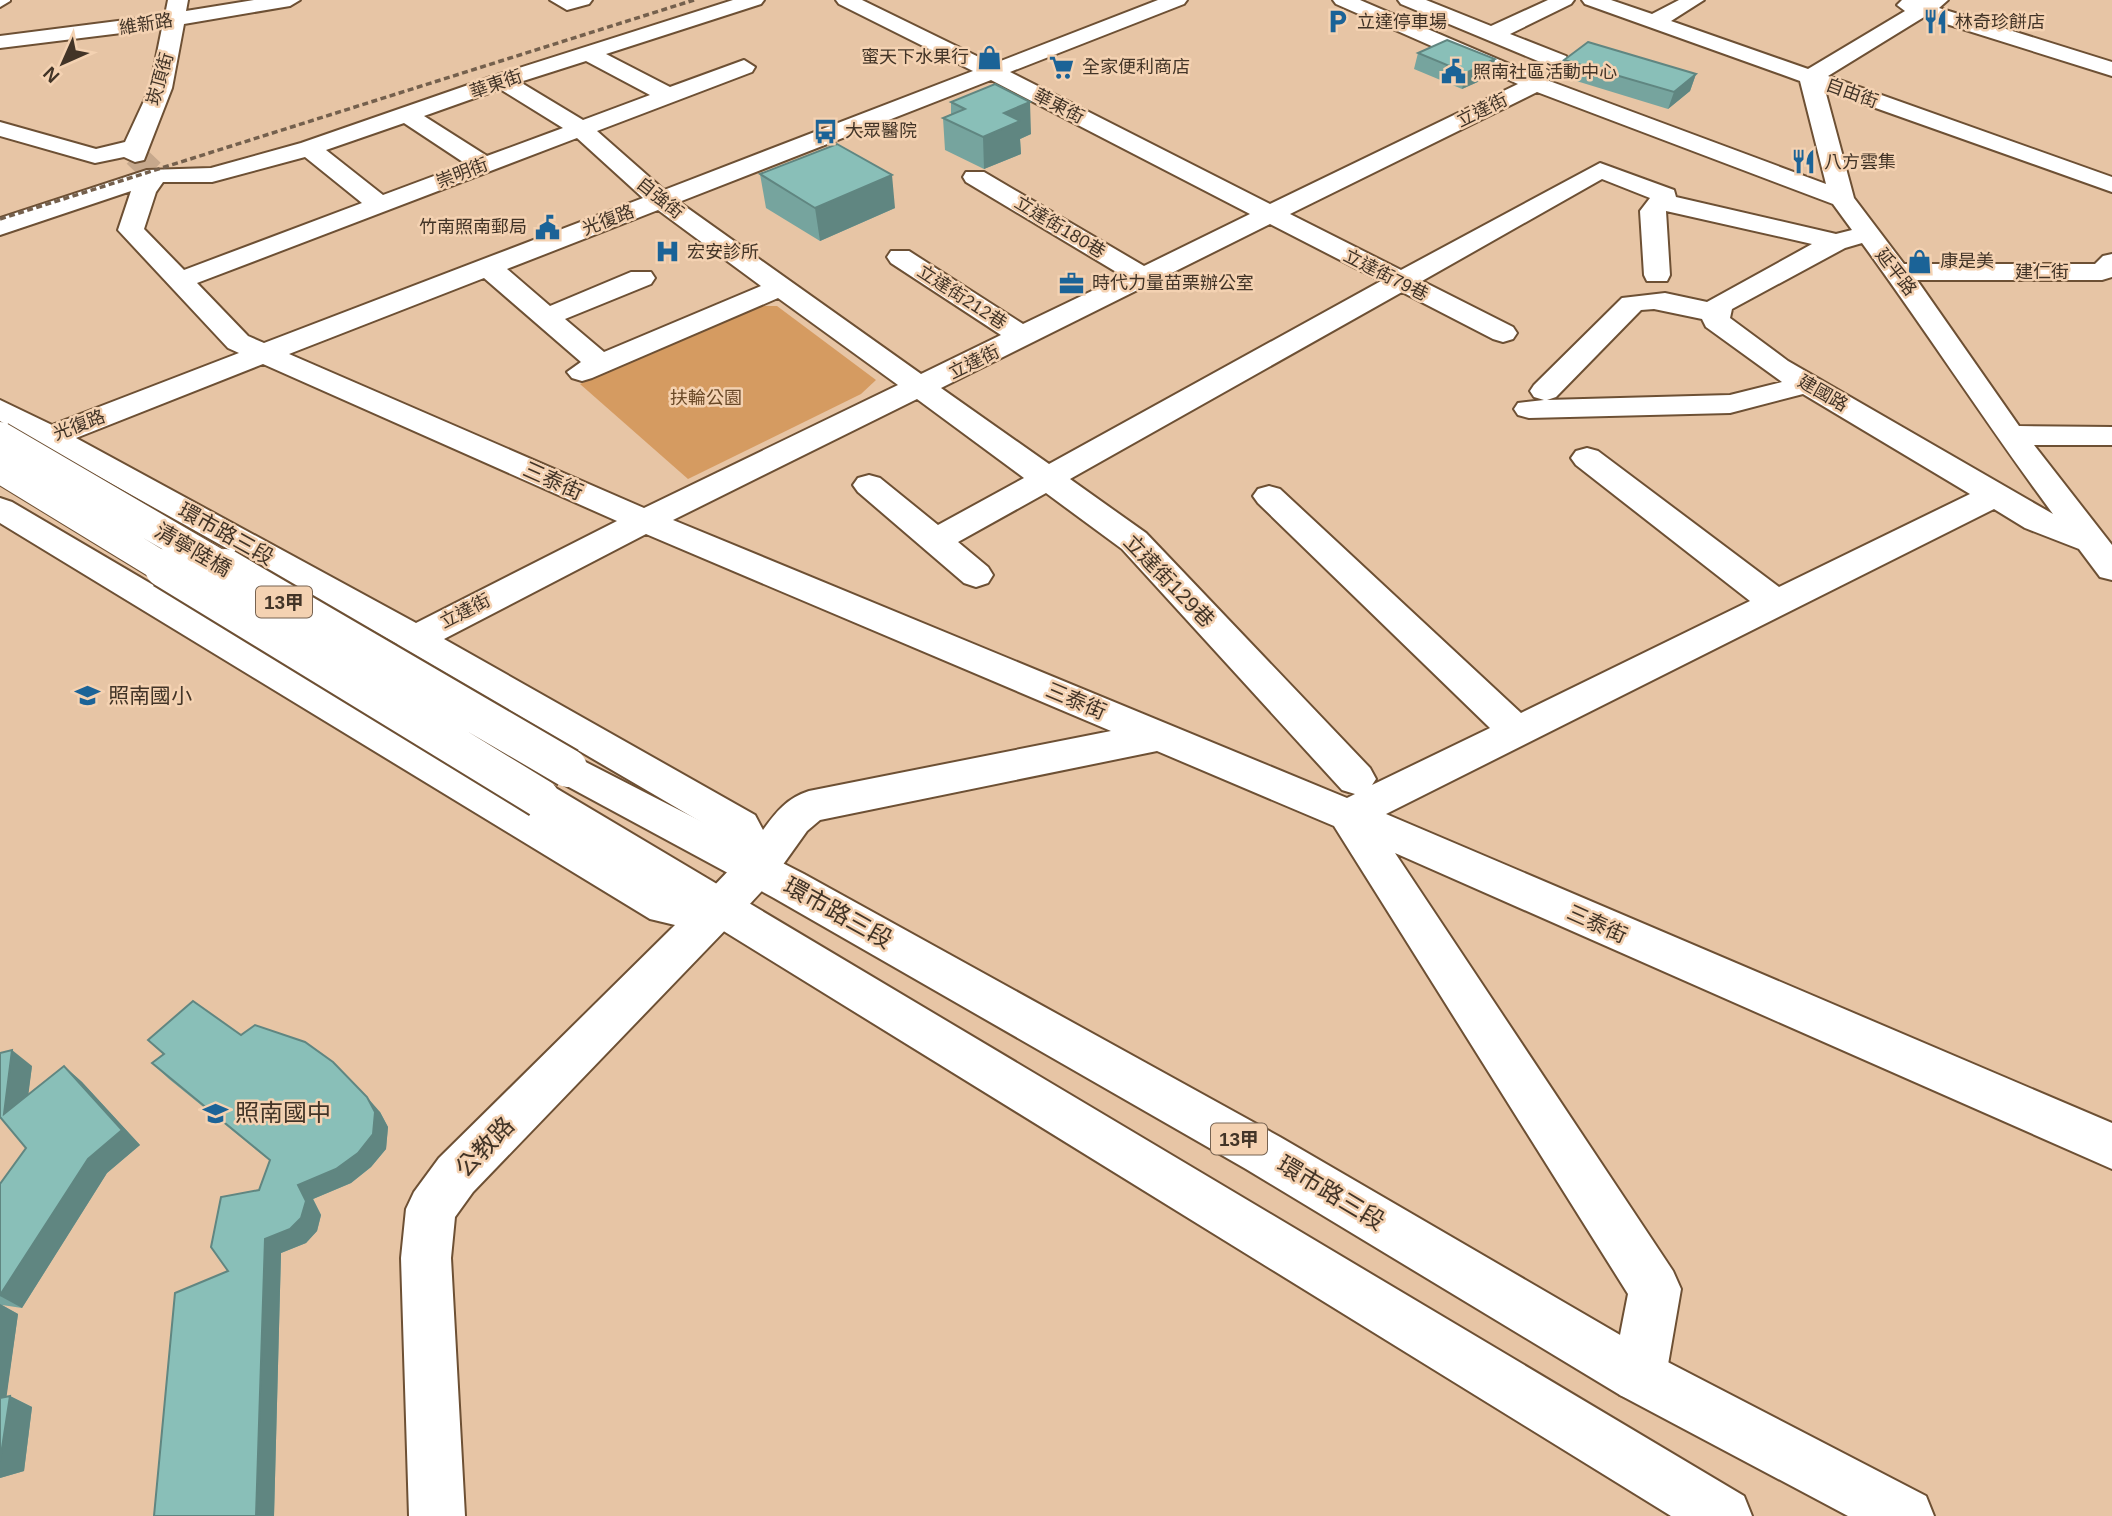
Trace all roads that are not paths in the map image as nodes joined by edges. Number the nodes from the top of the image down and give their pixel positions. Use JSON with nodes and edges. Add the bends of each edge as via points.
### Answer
{"nodes":[{"id":1,"x":290,"y":0,"type":"edge"},
{"id":2,"x":754,"y":0,"type":"edge"},
{"id":3,"x":846,"y":0,"type":"edge"},
{"id":4,"x":1177,"y":0,"type":"edge"},
{"id":5,"x":1343,"y":0,"type":"edge"},
{"id":6,"x":1408,"y":0,"type":"edge"},
{"id":7,"x":1564,"y":0,"type":"edge"},
{"id":8,"x":1592,"y":0,"type":"edge"},
{"id":9,"x":1694,"y":0,"type":"edge"},
{"id":10,"x":1892,"y":0,"type":"edge"},
{"id":11,"x":1930,"y":5,"type":"edge"},
{"id":12,"x":176,"y":10,"type":"edge"},
{"id":13,"x":1654,"y":22,"type":"junction"},
{"id":14,"x":1492,"y":34,"type":"junction"},
{"id":15,"x":0,"y":42,"type":"edge"},
{"id":16,"x":587,"y":53,"type":"junction"},
{"id":17,"x":1558,"y":61,"type":"dead end"},
{"id":18,"x":744,"y":67,"type":"dead end"},
{"id":19,"x":2112,"y":69,"type":"edge"},
{"id":20,"x":992,"y":72,"type":"junction"},
{"id":21,"x":1810,"y":78,"type":"junction"},
{"id":22,"x":502,"y":81,"type":"junction"},
{"id":23,"x":1536,"y":84,"type":"junction"},
{"id":24,"x":667,"y":95,"type":"junction"},
{"id":25,"x":406,"y":114,"type":"junction"},
{"id":26,"x":580,"y":128,"type":"junction"},
{"id":27,"x":0,"y":129,"type":"edge"},
{"id":28,"x":309,"y":148,"type":"junction"},
{"id":29,"x":484,"y":165,"type":"junction"},
{"id":30,"x":156,"y":175,"type":"junction"},
{"id":31,"x":975,"y":177,"type":"dead end"},
{"id":32,"x":2112,"y":185,"type":"edge"},
{"id":33,"x":1665,"y":195,"type":"dead end"},
{"id":34,"x":1842,"y":199,"type":"junction"},
{"id":35,"x":660,"y":200,"type":"junction"},
{"id":36,"x":380,"y":205,"type":"junction"},
{"id":37,"x":1269,"y":216,"type":"junction"},
{"id":38,"x":0,"y":227,"type":"edge"},
{"id":39,"x":1866,"y":234,"type":"junction"},
{"id":40,"x":1836,"y":242,"type":"junction"},
{"id":41,"x":900,"y":257,"type":"dead end"},
{"id":42,"x":488,"y":267,"type":"junction"},
{"id":43,"x":1898,"y":272,"type":"junction"},
{"id":44,"x":2109,"y":273,"type":"edge"},
{"id":45,"x":1657,"y":275,"type":"dead end"},
{"id":46,"x":1144,"y":277,"type":"junction"},
{"id":47,"x":641,"y":278,"type":"dead end"},
{"id":48,"x":179,"y":281,"type":"junction"},
{"id":49,"x":1398,"y":282,"type":"junction"},
{"id":50,"x":781,"y":287,"type":"junction"},
{"id":51,"x":1717,"y":314,"type":"junction"},
{"id":52,"x":546,"y":317,"type":"junction"},
{"id":53,"x":1503,"y":333,"type":"dead end"},
{"id":54,"x":1024,"y":337,"type":"junction"},
{"id":55,"x":264,"y":354,"type":"junction"},
{"id":56,"x":1807,"y":384,"type":"junction"},
{"id":57,"x":922,"y":387,"type":"junction"},
{"id":58,"x":0,"y":409,"type":"edge"},
{"id":59,"x":2010,"y":435,"type":"junction"},
{"id":60,"x":2112,"y":436,"type":"edge"},
{"id":61,"x":0,"y":437,"type":"edge"},
{"id":62,"x":49,"y":437,"type":"junction"},
{"id":63,"x":0,"y":456,"type":"edge"},
{"id":64,"x":1587,"y":458,"type":"dead end"},
{"id":65,"x":0,"y":468,"type":"edge"},
{"id":66,"x":1048,"y":478,"type":"junction"},
{"id":67,"x":130,"y":482,"type":"junction"},
{"id":68,"x":869,"y":485,"type":"dead end"},
{"id":69,"x":1997,"y":494,"type":"junction"},
{"id":70,"x":1269,"y":496,"type":"dead end"},
{"id":71,"x":0,"y":509,"type":"edge"},
{"id":72,"x":645,"y":521,"type":"junction"},
{"id":73,"x":42,"y":535,"type":"junction"},
{"id":74,"x":937,"y":540,"type":"junction"},
{"id":75,"x":2093,"y":543,"type":"junction"},
{"id":76,"x":2112,"y":569,"type":"edge"},
{"id":77,"x":976,"y":575,"type":"dead end"},
{"id":78,"x":1776,"y":603,"type":"junction"},
{"id":79,"x":412,"y":640,"type":"junction"},
{"id":80,"x":1517,"y":731,"type":"junction"},
{"id":81,"x":1160,"y":736,"type":"junction"},
{"id":82,"x":554,"y":783,"type":"junction"},
{"id":83,"x":1352,"y":797,"type":"junction"},
{"id":84,"x":757,"y":868,"type":"junction"},
{"id":85,"x":719,"y":909,"type":"junction"},
{"id":86,"x":2112,"y":1146,"type":"edge"},
{"id":87,"x":1639,"y":1376,"type":"junction"},
{"id":88,"x":437,"y":1516,"type":"edge"},
{"id":89,"x":1724,"y":1516,"type":"edge"},
{"id":90,"x":1906,"y":1516,"type":"edge"}],
"edges":[{"from":1,"to":12,"type":"street","name":"維新路"},
{"from":2,"to":16,"type":"street","name":"華東街"},
{"from":3,"to":20,"type":"street","name":"華東街"},
{"from":4,"to":20,"type":"street","name":"光復路"},
{"from":5,"to":23,"type":"street","name":"立達街"},
{"from":6,"to":14,"type":"street"},
{"from":7,"to":14,"type":"street"},
{"from":8,"to":13,"type":"street","name":"自由街"},
{"from":9,"to":13,"type":"street"},
{"from":10,"to":11,"type":"street"},
{"from":11,"to":19,"type":"street"},
{"from":11,"to":21,"type":"street"},
{"from":12,"to":15,"type":"street","name":"維新路"},
{"from":12,"to":27,"type":"street","name":"崁頂街","via":[[161,88],[135,151],[95,156]]},
{"from":13,"to":21,"type":"street","name":"自由街"},
{"from":14,"to":17,"type":"street"},
{"from":16,"to":22,"type":"street","name":"華東街"},
{"from":16,"to":24,"type":"street"},
{"from":18,"to":24,"type":"street","name":"崇明街"},
{"from":20,"to":35,"type":"street","name":"光復路"},
{"from":20,"to":37,"type":"street","name":"華東街"},
{"from":21,"to":32,"type":"street","name":"自由街"},
{"from":21,"to":34,"type":"street","name":"延平路"},
{"from":22,"to":25,"type":"street","name":"華東街"},
{"from":22,"to":26,"type":"street","name":"自強街"},
{"from":23,"to":34,"type":"street","name":"立達街"},
{"from":23,"to":37,"type":"street","name":"立達街"},
{"from":24,"to":26,"type":"street","name":"崇明街"},
{"from":25,"to":28,"type":"street","name":"華東街"},
{"from":25,"to":29,"type":"street"},
{"from":26,"to":29,"type":"street","name":"崇明街"},
{"from":26,"to":35,"type":"street","name":"自強街"},
{"from":28,"to":30,"type":"street","name":"華東街","via":[[212,174]]},
{"from":28,"to":36,"type":"street"},
{"from":29,"to":36,"type":"street","name":"崇明街"},
{"from":30,"to":38,"type":"street","name":"華東街"},
{"from":30,"to":48,"type":"street","name":"三泰街","via":[[144,191],[131,230]]},
{"from":31,"to":46,"type":"street","name":"立達街180巷"},
{"from":33,"to":49,"type":"street","via":[[1600,170]]},
{"from":34,"to":39,"type":"street","name":"延平路"},
{"from":35,"to":42,"type":"street","name":"光復路"},
{"from":35,"to":50,"type":"street","name":"自強街"},
{"from":36,"to":48,"type":"street","name":"崇明街"},
{"from":37,"to":46,"type":"street","name":"立達街"},
{"from":37,"to":49,"type":"street","name":"立達街79巷"},
{"from":39,"to":40,"type":"street"},
{"from":39,"to":43,"type":"street","name":"延平路"},
{"from":40,"to":45,"type":"street","via":[[1657,204],[1653,211]]},
{"from":40,"to":51,"type":"street","via":[[1719,305]]},
{"from":41,"to":54,"type":"street","name":"立達街212巷"},
{"from":42,"to":52,"type":"street"},
{"from":42,"to":55,"type":"street","name":"光復路"},
{"from":43,"to":44,"type":"street","name":"建仁街"},
{"from":43,"to":59,"type":"street","name":"延平路"},
{"from":46,"to":54,"type":"street","name":"立達街"},
{"from":47,"to":52,"type":"street"},
{"from":48,"to":55,"type":"street","name":"三泰街","via":[[238,342]]},
{"from":49,"to":53,"type":"street","name":"立達街79巷"},
{"from":49,"to":66,"type":"street"},
{"from":50,"to":52,"type":"street","via":[[592,368]]},
{"from":50,"to":57,"type":"street","name":"自強街"},
{"from":51,"to":56,"type":"street","name":"建國路","via":[[1716,321]]},
{"from":51,"to":56,"type":"street","via":[[1674,301],[1632,304],[1537,400],[1730,404]]},
{"from":54,"to":57,"type":"street","name":"立達街"},
{"from":55,"to":62,"type":"street","name":"光復路"},
{"from":55,"to":72,"type":"street","name":"三泰街"},
{"from":56,"to":69,"type":"street","name":"建國路"},
{"from":57,"to":66,"type":"street","name":"立達街129巷"},
{"from":57,"to":72,"type":"street","name":"立達街"},
{"from":58,"to":62,"type":"street","name":"環市路三段"},
{"from":59,"to":60,"type":"street"},
{"from":59,"to":75,"type":"street","name":"延平路"},
{"from":61,"to":82,"type":"street","name":"清寧陸橋","number":"13甲","bridge":true},
{"from":62,"to":63,"type":"street","name":"光復路"},
{"from":62,"to":67,"type":"street","name":"環市路三段"},
{"from":64,"to":78,"type":"street"},
{"from":65,"to":82,"type":"street","name":"清寧陸橋","number":"13甲","bridge":true},
{"from":66,"to":74,"type":"street"},
{"from":66,"to":83,"type":"street","name":"立達街129巷","via":[[1134,541]]},
{"from":67,"to":73,"type":"street"},
{"from":67,"to":79,"type":"street","name":"環市路三段","via":[[327,588]]},
{"from":68,"to":74,"type":"street"},
{"from":69,"to":75,"type":"street","name":"建國路","via":[[2037,520]]},
{"from":69,"to":78,"type":"street"},
{"from":70,"to":80,"type":"street"},
{"from":71,"to":73,"type":"street"},
{"from":72,"to":79,"type":"street","name":"立達街"},
{"from":72,"to":81,"type":"street","name":"三泰街"},
{"from":73,"to":85,"type":"street","via":[[665,907]]},
{"from":74,"to":77,"type":"street"},
{"from":75,"to":76,"type":"street","name":"延平路"},
{"from":78,"to":80,"type":"street"},
{"from":79,"to":84,"type":"street","name":"環市路三段","via":[[741,826]]},
{"from":80,"to":83,"type":"street"},
{"from":81,"to":83,"type":"street","name":"三泰街"},
{"from":81,"to":84,"type":"street","name":"公教路","via":[[809,807],[793,820]]},
{"from":82,"to":84,"type":"street","name":"環市路三段","number":"13甲"},
{"from":82,"to":85,"type":"street","number":"13甲"},
{"from":83,"to":86,"type":"street","name":"三泰街"},
{"from":83,"to":87,"type":"street","via":[[1655,1289]]},
{"from":84,"to":85,"type":"street","name":"公教路"},
{"from":84,"to":87,"type":"street","name":"環市路三段","number":"13甲","via":[[1251,1146]]},
{"from":85,"to":88,"type":"street","name":"公教路","via":[[456,1175],[431,1209],[426,1258]]},
{"from":85,"to":89,"type":"street","number":"13甲"},
{"from":87,"to":90,"type":"street","name":"環市路三段","number":"13甲"}]}
